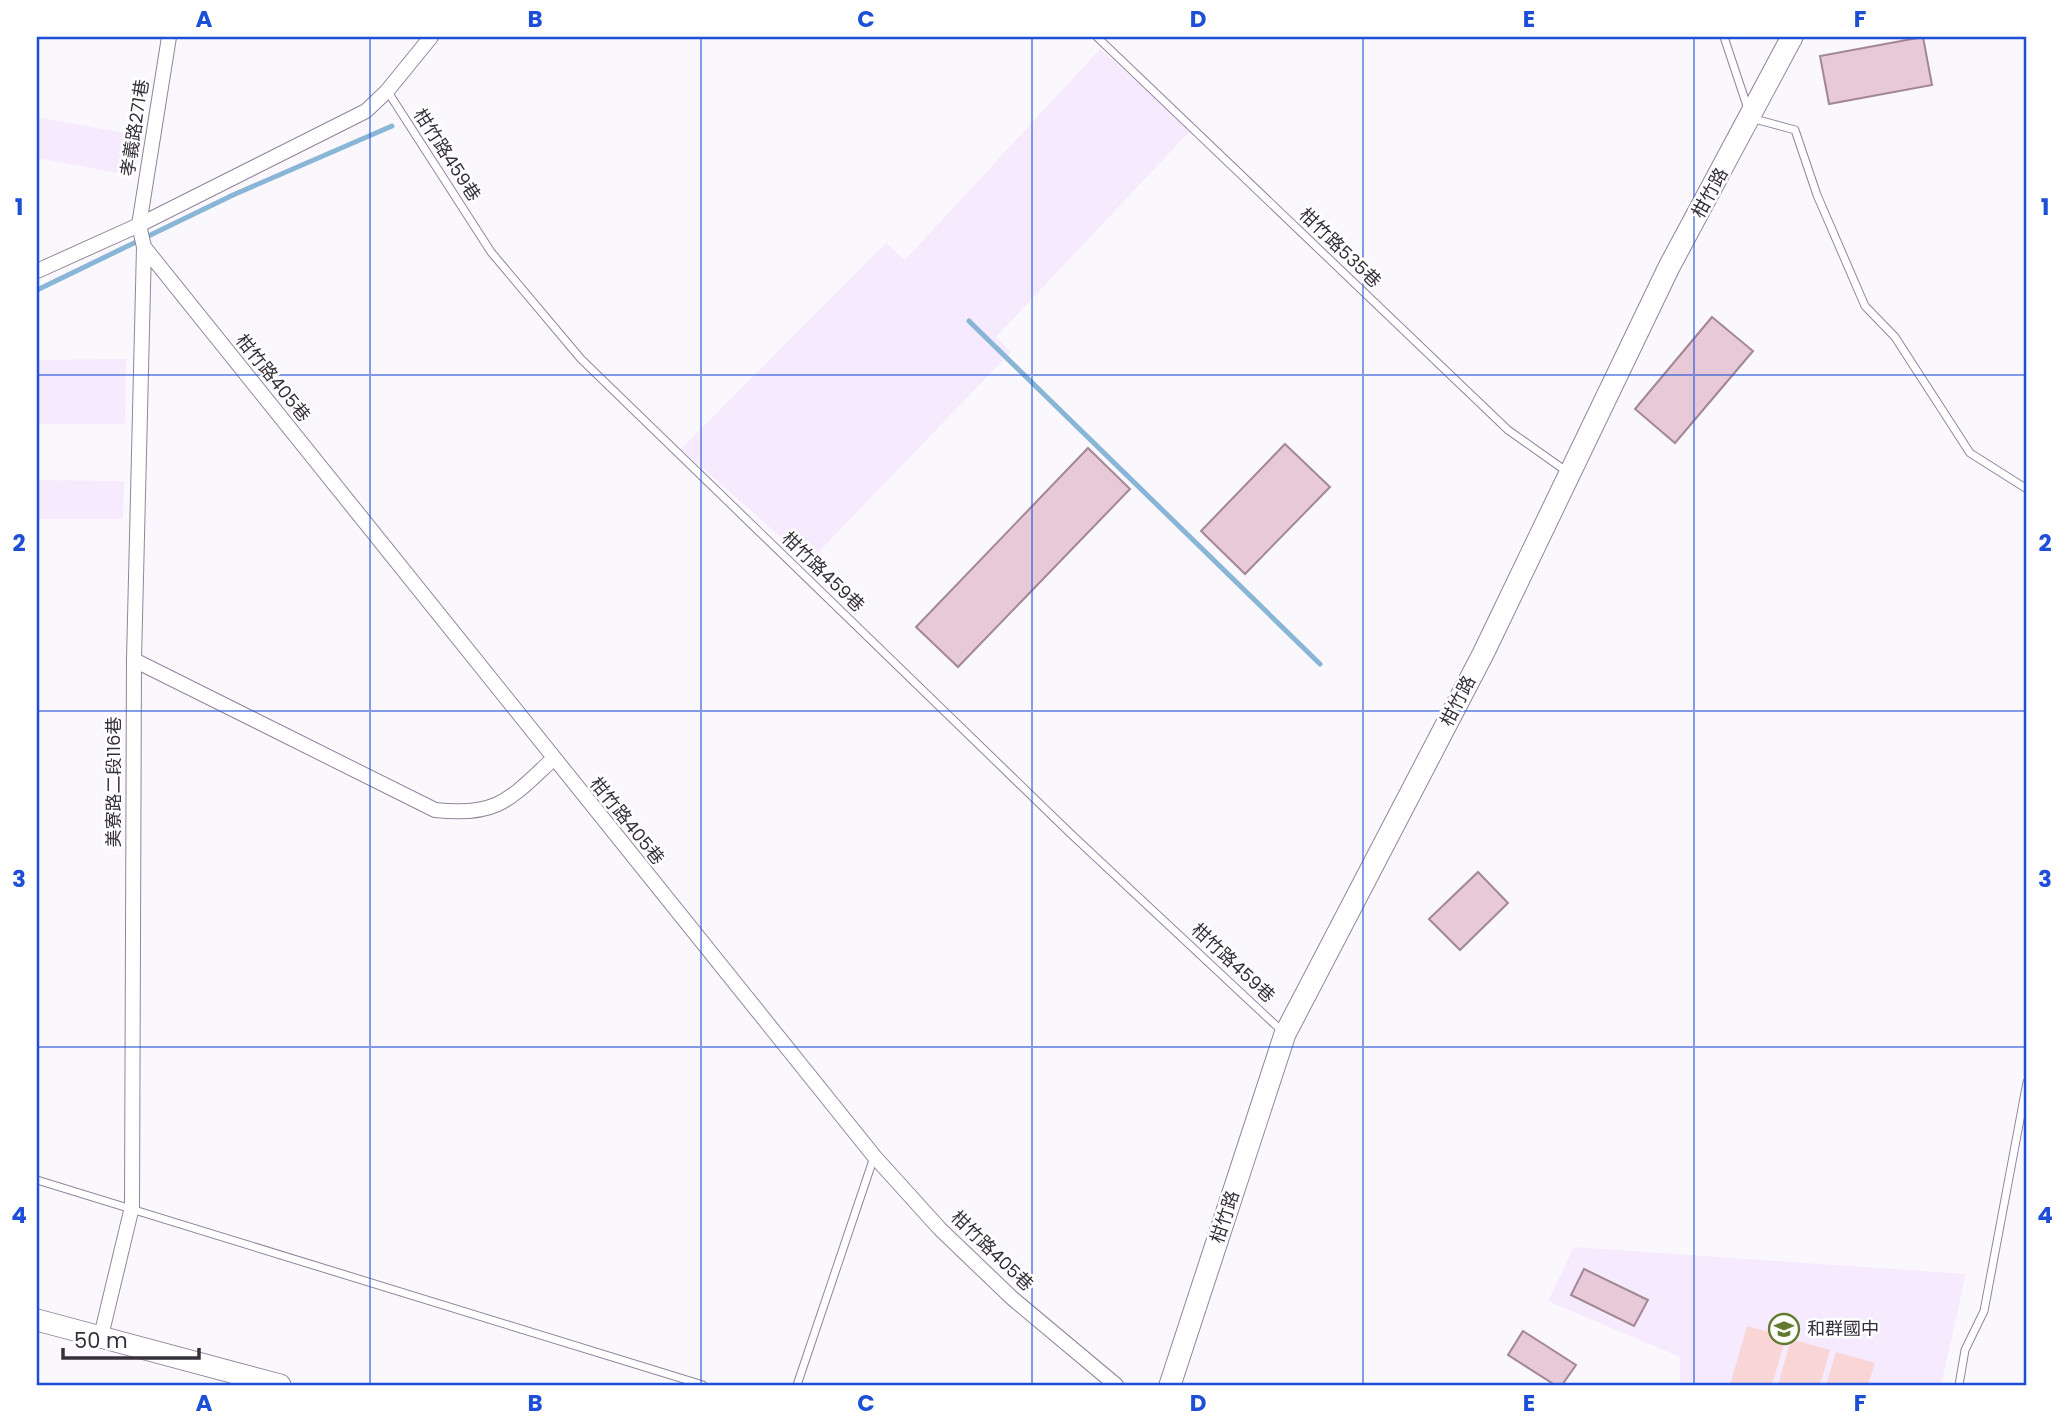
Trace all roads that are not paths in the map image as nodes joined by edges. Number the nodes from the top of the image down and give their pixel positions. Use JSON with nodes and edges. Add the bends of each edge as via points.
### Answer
{"nodes":[{"id":1,"x":169,"y":37,"type":"edge"},
{"id":2,"x":431,"y":37,"type":"edge"},
{"id":3,"x":1097,"y":37,"type":"edge"},
{"id":4,"x":1724,"y":37,"type":"edge"},
{"id":5,"x":1792,"y":37,"type":"edge"},
{"id":6,"x":387,"y":91,"type":"junction"},
{"id":7,"x":1751,"y":118,"type":"junction"},
{"id":8,"x":139,"y":225,"type":"junction"},
{"id":9,"x":144,"y":247,"type":"junction"},
{"id":10,"x":37,"y":271,"type":"edge"},
{"id":11,"x":1568,"y":472,"type":"junction"},
{"id":12,"x":2027,"y":489,"type":"edge"},
{"id":13,"x":134,"y":660,"type":"junction"},
{"id":14,"x":553,"y":759,"type":"junction"},
{"id":15,"x":1285,"y":1034,"type":"junction"},
{"id":16,"x":2027,"y":1082,"type":"edge"},
{"id":17,"x":874,"y":1156,"type":"junction"},
{"id":18,"x":37,"y":1180,"type":"edge"},
{"id":19,"x":132,"y":1207,"type":"junction"},
{"id":20,"x":37,"y":1320,"type":"edge"},
{"id":21,"x":101,"y":1336,"type":"junction"},
{"id":22,"x":275,"y":1384,"type":"edge"},
{"id":23,"x":703,"y":1385,"type":"edge"},
{"id":24,"x":797,"y":1385,"type":"edge"},
{"id":25,"x":1116,"y":1385,"type":"edge"},
{"id":26,"x":1170,"y":1385,"type":"edge"},
{"id":27,"x":1959,"y":1385,"type":"edge"}],
"edges":[{"from":1,"to":8,"type":"street","name":"孝義路271巷"},
{"from":2,"to":6,"type":"street"},
{"from":3,"to":11,"type":"lane","name":"柑竹路535巷","via":[[1508,430]]},
{"from":4,"to":7,"type":"lane"},
{"from":5,"to":7,"type":"street","name":"柑竹路"},
{"from":6,"to":8,"type":"street","via":[[366,111]]},
{"from":6,"to":15,"type":"lane","name":"柑竹路459巷","via":[[491,252],[581,359],[1071,834]]},
{"from":7,"to":11,"type":"street","name":"柑竹路","via":[[1669,267]]},
{"from":7,"to":12,"type":"lane","via":[[1795,130],[1817,195],[1865,306],[1895,337],[1970,453]]},
{"from":8,"to":9,"type":"street","name":"美寮路二段116巷"},
{"from":8,"to":10,"type":"street"},
{"from":9,"to":13,"type":"street","name":"美寮路二段116巷"},
{"from":9,"to":14,"type":"street","name":"柑竹路405巷"},
{"from":11,"to":15,"type":"street","name":"柑竹路","via":[[1483,654]]},
{"from":13,"to":14,"type":"street","via":[[435,810],[487,810],[512,797]]},
{"from":13,"to":19,"type":"street","name":"美寮路二段116巷"},
{"from":14,"to":17,"type":"street","name":"柑竹路405巷"},
{"from":15,"to":26,"type":"street","name":"柑竹路"},
{"from":16,"to":27,"type":"lane","via":[[1984,1311],[1965,1350]]},
{"from":17,"to":24,"type":"lane"},
{"from":17,"to":25,"type":"street","name":"柑竹路405巷","via":[[940,1229],[1012,1298]]},
{"from":18,"to":19,"type":"lane"},
{"from":19,"to":21,"type":"street","name":"美寮路二段116巷"},
{"from":19,"to":23,"type":"lane"},
{"from":20,"to":21,"type":"street"},
{"from":21,"to":22,"type":"street"}]}
